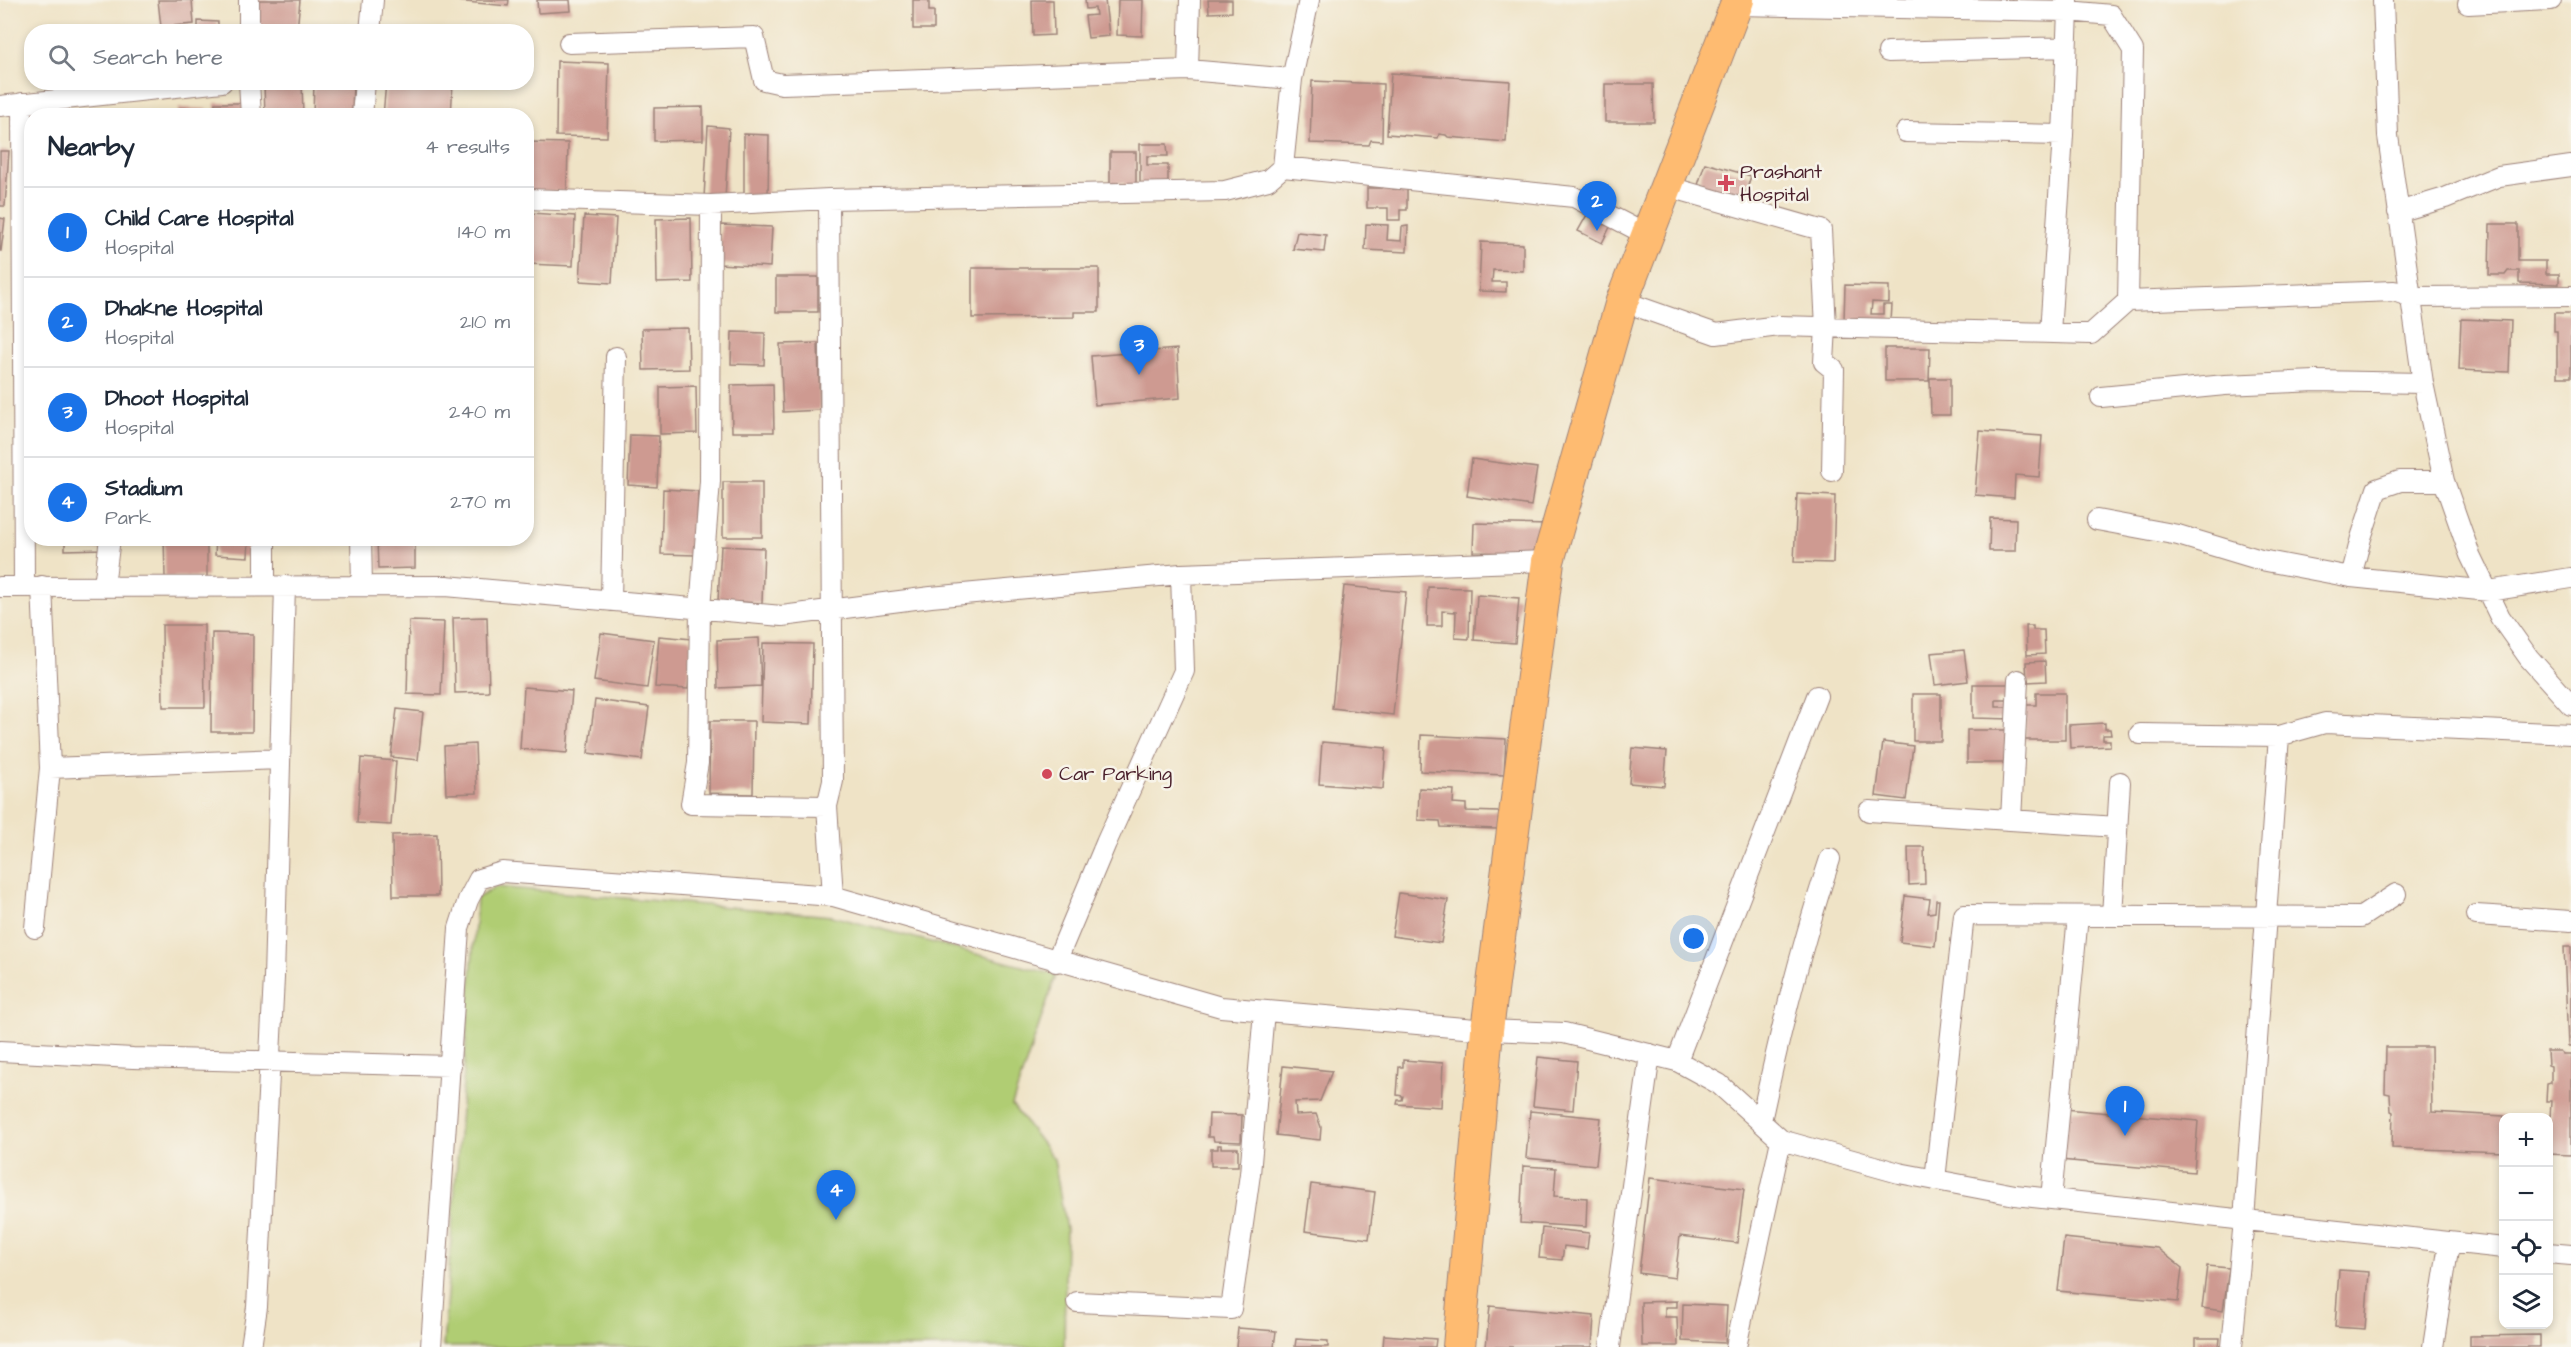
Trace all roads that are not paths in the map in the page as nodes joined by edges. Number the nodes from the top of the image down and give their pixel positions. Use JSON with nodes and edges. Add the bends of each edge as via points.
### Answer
{"nodes":[{"id":1,"x":249,"y":0,"type":"edge"},
{"id":2,"x":373,"y":0,"type":"edge"},
{"id":3,"x":1190,"y":0,"type":"edge"},
{"id":4,"x":1309,"y":0,"type":"edge"},
{"id":5,"x":2383,"y":0,"type":"edge"},
{"id":6,"x":2551,"y":0,"type":"edge"},
{"id":7,"x":1737,"y":2,"type":"edge"},
{"id":8,"x":2468,"y":4,"type":"dead end"},
{"id":9,"x":2068,"y":5,"type":"edge"},
{"id":10,"x":249,"y":24,"type":"edge"},
{"id":11,"x":371,"y":24,"type":"edge"},
{"id":12,"x":569,"y":43,"type":"dead end"},
{"id":13,"x":2067,"y":47,"type":"junction"},
{"id":14,"x":1888,"y":52,"type":"dead end"},
{"id":15,"x":1188,"y":70,"type":"junction"},
{"id":16,"x":1292,"y":79,"type":"junction"},
{"id":17,"x":149,"y":90,"type":"edge"},
{"id":18,"x":249,"y":90,"type":"edge"},
{"id":19,"x":364,"y":90,"type":"edge"},
{"id":20,"x":22,"y":104,"type":"junction"},
{"id":21,"x":0,"y":106,"type":"edge"},
{"id":22,"x":251,"y":108,"type":"edge"},
{"id":23,"x":363,"y":108,"type":"edge"},
{"id":24,"x":1906,"y":132,"type":"dead end"},
{"id":25,"x":2063,"y":135,"type":"junction"},
{"id":26,"x":24,"y":140,"type":"edge"},
{"id":27,"x":2571,"y":166,"type":"edge"},
{"id":28,"x":1282,"y":167,"type":"junction"},
{"id":29,"x":1666,"y":186,"type":"junction"},
{"id":30,"x":534,"y":199,"type":"edge"},
{"id":31,"x":829,"y":199,"type":"junction"},
{"id":32,"x":711,"y":205,"type":"junction"},
{"id":33,"x":2398,"y":212,"type":"junction"},
{"id":34,"x":1647,"y":235,"type":"junction"},
{"id":35,"x":2571,"y":296,"type":"edge"},
{"id":36,"x":2412,"y":297,"type":"junction"},
{"id":37,"x":1622,"y":301,"type":"junction"},
{"id":38,"x":2128,"y":301,"type":"junction"},
{"id":39,"x":1826,"y":327,"type":"junction"},
{"id":40,"x":2050,"y":333,"type":"junction"},
{"id":41,"x":616,"y":357,"type":"dead end"},
{"id":42,"x":2423,"y":383,"type":"junction"},
{"id":43,"x":2102,"y":397,"type":"dead end"},
{"id":44,"x":1832,"y":471,"type":"dead end"},
{"id":45,"x":2444,"y":481,"type":"junction"},
{"id":46,"x":2097,"y":520,"type":"dead end"},
{"id":47,"x":32,"y":546,"type":"edge"},
{"id":48,"x":109,"y":546,"type":"edge"},
{"id":49,"x":265,"y":546,"type":"edge"},
{"id":50,"x":361,"y":546,"type":"edge"},
{"id":51,"x":1548,"y":561,"type":"junction"},
{"id":52,"x":1180,"y":574,"type":"junction"},
{"id":53,"x":2352,"y":577,"type":"junction"},
{"id":54,"x":2571,"y":578,"type":"edge"},
{"id":55,"x":33,"y":586,"type":"junction"},
{"id":56,"x":104,"y":586,"type":"junction"},
{"id":57,"x":265,"y":586,"type":"junction"},
{"id":58,"x":285,"y":586,"type":"junction"},
{"id":59,"x":362,"y":586,"type":"junction"},
{"id":60,"x":0,"y":587,"type":"edge"},
{"id":61,"x":2489,"y":591,"type":"junction"},
{"id":62,"x":611,"y":601,"type":"junction"},
{"id":63,"x":700,"y":609,"type":"junction"},
{"id":64,"x":831,"y":610,"type":"junction"},
{"id":65,"x":2018,"y":680,"type":"dead end"},
{"id":66,"x":1817,"y":696,"type":"dead end"},
{"id":67,"x":2571,"y":705,"type":"edge"},
{"id":68,"x":2140,"y":734,"type":"dead end"},
{"id":69,"x":2571,"y":734,"type":"edge"},
{"id":70,"x":2279,"y":736,"type":"junction"},
{"id":71,"x":280,"y":759,"type":"junction"},
{"id":72,"x":50,"y":768,"type":"junction"},
{"id":73,"x":2120,"y":782,"type":"dead end"},
{"id":74,"x":827,"y":806,"type":"junction"},
{"id":75,"x":1869,"y":811,"type":"dead end"},
{"id":76,"x":2011,"y":820,"type":"junction"},
{"id":77,"x":2117,"y":827,"type":"junction"},
{"id":78,"x":1830,"y":859,"type":"dead end"},
{"id":79,"x":2396,"y":894,"type":"dead end"},
{"id":80,"x":833,"y":896,"type":"junction"},
{"id":81,"x":2476,"y":915,"type":"dead end"},
{"id":82,"x":2078,"y":916,"type":"junction"},
{"id":83,"x":2112,"y":916,"type":"junction"},
{"id":84,"x":2265,"y":916,"type":"junction"},
{"id":85,"x":2571,"y":921,"type":"edge"},
{"id":86,"x":35,"y":928,"type":"dead end"},
{"id":87,"x":1056,"y":962,"type":"junction"},
{"id":88,"x":1264,"y":1011,"type":"junction"},
{"id":89,"x":1487,"y":1030,"type":"junction"},
{"id":90,"x":0,"y":1051,"type":"edge"},
{"id":91,"x":1650,"y":1054,"type":"junction"},
{"id":92,"x":270,"y":1059,"type":"junction"},
{"id":93,"x":1677,"y":1061,"type":"junction"},
{"id":94,"x":451,"y":1066,"type":"junction"},
{"id":95,"x":1761,"y":1121,"type":"junction"},
{"id":96,"x":1782,"y":1140,"type":"junction"},
{"id":97,"x":1935,"y":1180,"type":"junction"},
{"id":98,"x":2051,"y":1199,"type":"junction"},
{"id":99,"x":2244,"y":1220,"type":"junction"},
{"id":100,"x":2449,"y":1244,"type":"junction"},
{"id":101,"x":2499,"y":1248,"type":"edge"},
{"id":102,"x":2553,"y":1253,"type":"edge"},
{"id":103,"x":2571,"y":1255,"type":"edge"},
{"id":104,"x":1077,"y":1302,"type":"dead end"},
{"id":105,"x":251,"y":1347,"type":"edge"},
{"id":106,"x":431,"y":1347,"type":"edge"},
{"id":107,"x":1459,"y":1347,"type":"edge"},
{"id":108,"x":1610,"y":1347,"type":"edge"},
{"id":109,"x":1736,"y":1347,"type":"edge"},
{"id":110,"x":2232,"y":1347,"type":"edge"},
{"id":111,"x":2433,"y":1347,"type":"edge"}],
"edges":[{"from":1,"to":10,"type":"street"},
{"from":2,"to":11,"type":"street"},
{"from":3,"to":15,"type":"street"},
{"from":4,"to":16,"type":"street"},
{"from":5,"to":33,"type":"street","via":[[2388,136]]},
{"from":6,"to":8,"type":"street"},
{"from":7,"to":9,"type":"street"},
{"from":7,"to":29,"type":"main road"},
{"from":9,"to":13,"type":"street"},
{"from":9,"to":38,"type":"street","via":[[2111,15],[2133,50]]},
{"from":12,"to":15,"type":"street","via":[[754,37],[764,80],[782,84]]},
{"from":13,"to":14,"type":"street"},
{"from":13,"to":25,"type":"street"},
{"from":15,"to":16,"type":"street"},
{"from":16,"to":28,"type":"street"},
{"from":17,"to":20,"type":"street"},
{"from":18,"to":22,"type":"street"},
{"from":19,"to":23,"type":"street"},
{"from":20,"to":21,"type":"street"},
{"from":20,"to":26,"type":"street"},
{"from":24,"to":25,"type":"street"},
{"from":25,"to":40,"type":"street"},
{"from":27,"to":33,"type":"street","via":[[2499,176]]},
{"from":28,"to":31,"type":"street","via":[[1268,180],[1225,191]]},
{"from":28,"to":34,"type":"street","via":[[1574,197]]},
{"from":29,"to":34,"type":"main road"},
{"from":29,"to":39,"type":"street","via":[[1821,230]]},
{"from":30,"to":32,"type":"street"},
{"from":31,"to":32,"type":"street"},
{"from":31,"to":64,"type":"street"},
{"from":32,"to":63,"type":"street","via":[[710,481]]},
{"from":33,"to":36,"type":"street"},
{"from":34,"to":37,"type":"main road"},
{"from":35,"to":36,"type":"street"},
{"from":36,"to":38,"type":"street","via":[[2394,291]]},
{"from":36,"to":42,"type":"street"},
{"from":37,"to":39,"type":"street","via":[[1716,334],[1779,326]]},
{"from":37,"to":51,"type":"main road"},
{"from":38,"to":40,"type":"street","via":[[2091,334]]},
{"from":39,"to":40,"type":"street"},
{"from":39,"to":44,"type":"street","via":[[1824,362],[1834,370]]},
{"from":41,"to":62,"type":"street"},
{"from":42,"to":43,"type":"street","via":[[2316,381]]},
{"from":42,"to":45,"type":"street"},
{"from":45,"to":53,"type":"street","via":[[2400,481],[2376,489]]},
{"from":45,"to":61,"type":"street","via":[[2470,555]]},
{"from":46,"to":53,"type":"street","via":[[2178,535],[2261,560]]},
{"from":47,"to":55,"type":"street"},
{"from":48,"to":56,"type":"street"},
{"from":49,"to":57,"type":"street"},
{"from":50,"to":59,"type":"street"},
{"from":51,"to":52,"type":"street"},
{"from":51,"to":89,"type":"main road"},
{"from":52,"to":64,"type":"street"},
{"from":52,"to":87,"type":"street","via":[[1184,671]]},
{"from":53,"to":61,"type":"street"},
{"from":54,"to":61,"type":"street"},
{"from":55,"to":56,"type":"street"},
{"from":55,"to":60,"type":"street"},
{"from":55,"to":72,"type":"street"},
{"from":56,"to":57,"type":"street"},
{"from":57,"to":58,"type":"street"},
{"from":58,"to":59,"type":"street"},
{"from":58,"to":71,"type":"street"},
{"from":59,"to":62,"type":"street","via":[[446,586]]},
{"from":61,"to":67,"type":"street","via":[[2500,617],[2529,658]]},
{"from":62,"to":63,"type":"street"},
{"from":63,"to":64,"type":"street","via":[[782,616]]},
{"from":63,"to":74,"type":"street","via":[[698,763],[691,804]]},
{"from":64,"to":74,"type":"street","via":[[833,781]]},
{"from":65,"to":76,"type":"street"},
{"from":66,"to":93,"type":"street"},
{"from":68,"to":70,"type":"street"},
{"from":69,"to":70,"type":"street","via":[[2325,723]]},
{"from":70,"to":84,"type":"street"},
{"from":71,"to":72,"type":"street"},
{"from":71,"to":92,"type":"street"},
{"from":72,"to":86,"type":"street"},
{"from":73,"to":77,"type":"street"},
{"from":74,"to":80,"type":"street"},
{"from":75,"to":76,"type":"street"},
{"from":76,"to":77,"type":"street"},
{"from":77,"to":83,"type":"street"},
{"from":78,"to":95,"type":"street","via":[[1786,1004]]},
{"from":79,"to":84,"type":"street","via":[[2361,918]]},
{"from":80,"to":87,"type":"street"},
{"from":80,"to":94,"type":"street","via":[[502,872],[479,879],[459,928]]},
{"from":81,"to":85,"type":"street"},
{"from":82,"to":83,"type":"street"},
{"from":82,"to":97,"type":"street","via":[[1965,915]]},
{"from":82,"to":98,"type":"street"},
{"from":83,"to":84,"type":"street"},
{"from":84,"to":99,"type":"street"},
{"from":87,"to":88,"type":"street","via":[[1221,1007]]},
{"from":88,"to":89,"type":"street"},
{"from":88,"to":104,"type":"street","via":[[1250,1174],[1231,1310]]},
{"from":89,"to":91,"type":"street","via":[[1564,1033]]},
{"from":89,"to":107,"type":"main road"},
{"from":90,"to":92,"type":"street","via":[[133,1058]]},
{"from":91,"to":93,"type":"street"},
{"from":91,"to":108,"type":"street"},
{"from":92,"to":94,"type":"street"},
{"from":92,"to":105,"type":"street","via":[[257,1307]]},
{"from":93,"to":95,"type":"street","via":[[1719,1084]]},
{"from":94,"to":106,"type":"street"},
{"from":95,"to":96,"type":"street"},
{"from":96,"to":97,"type":"street"},
{"from":96,"to":109,"type":"street"},
{"from":97,"to":98,"type":"street"},
{"from":98,"to":99,"type":"street"},
{"from":99,"to":100,"type":"street"},
{"from":99,"to":110,"type":"street"},
{"from":100,"to":101,"type":"street"},
{"from":100,"to":111,"type":"street"},
{"from":102,"to":103,"type":"street"}]}
